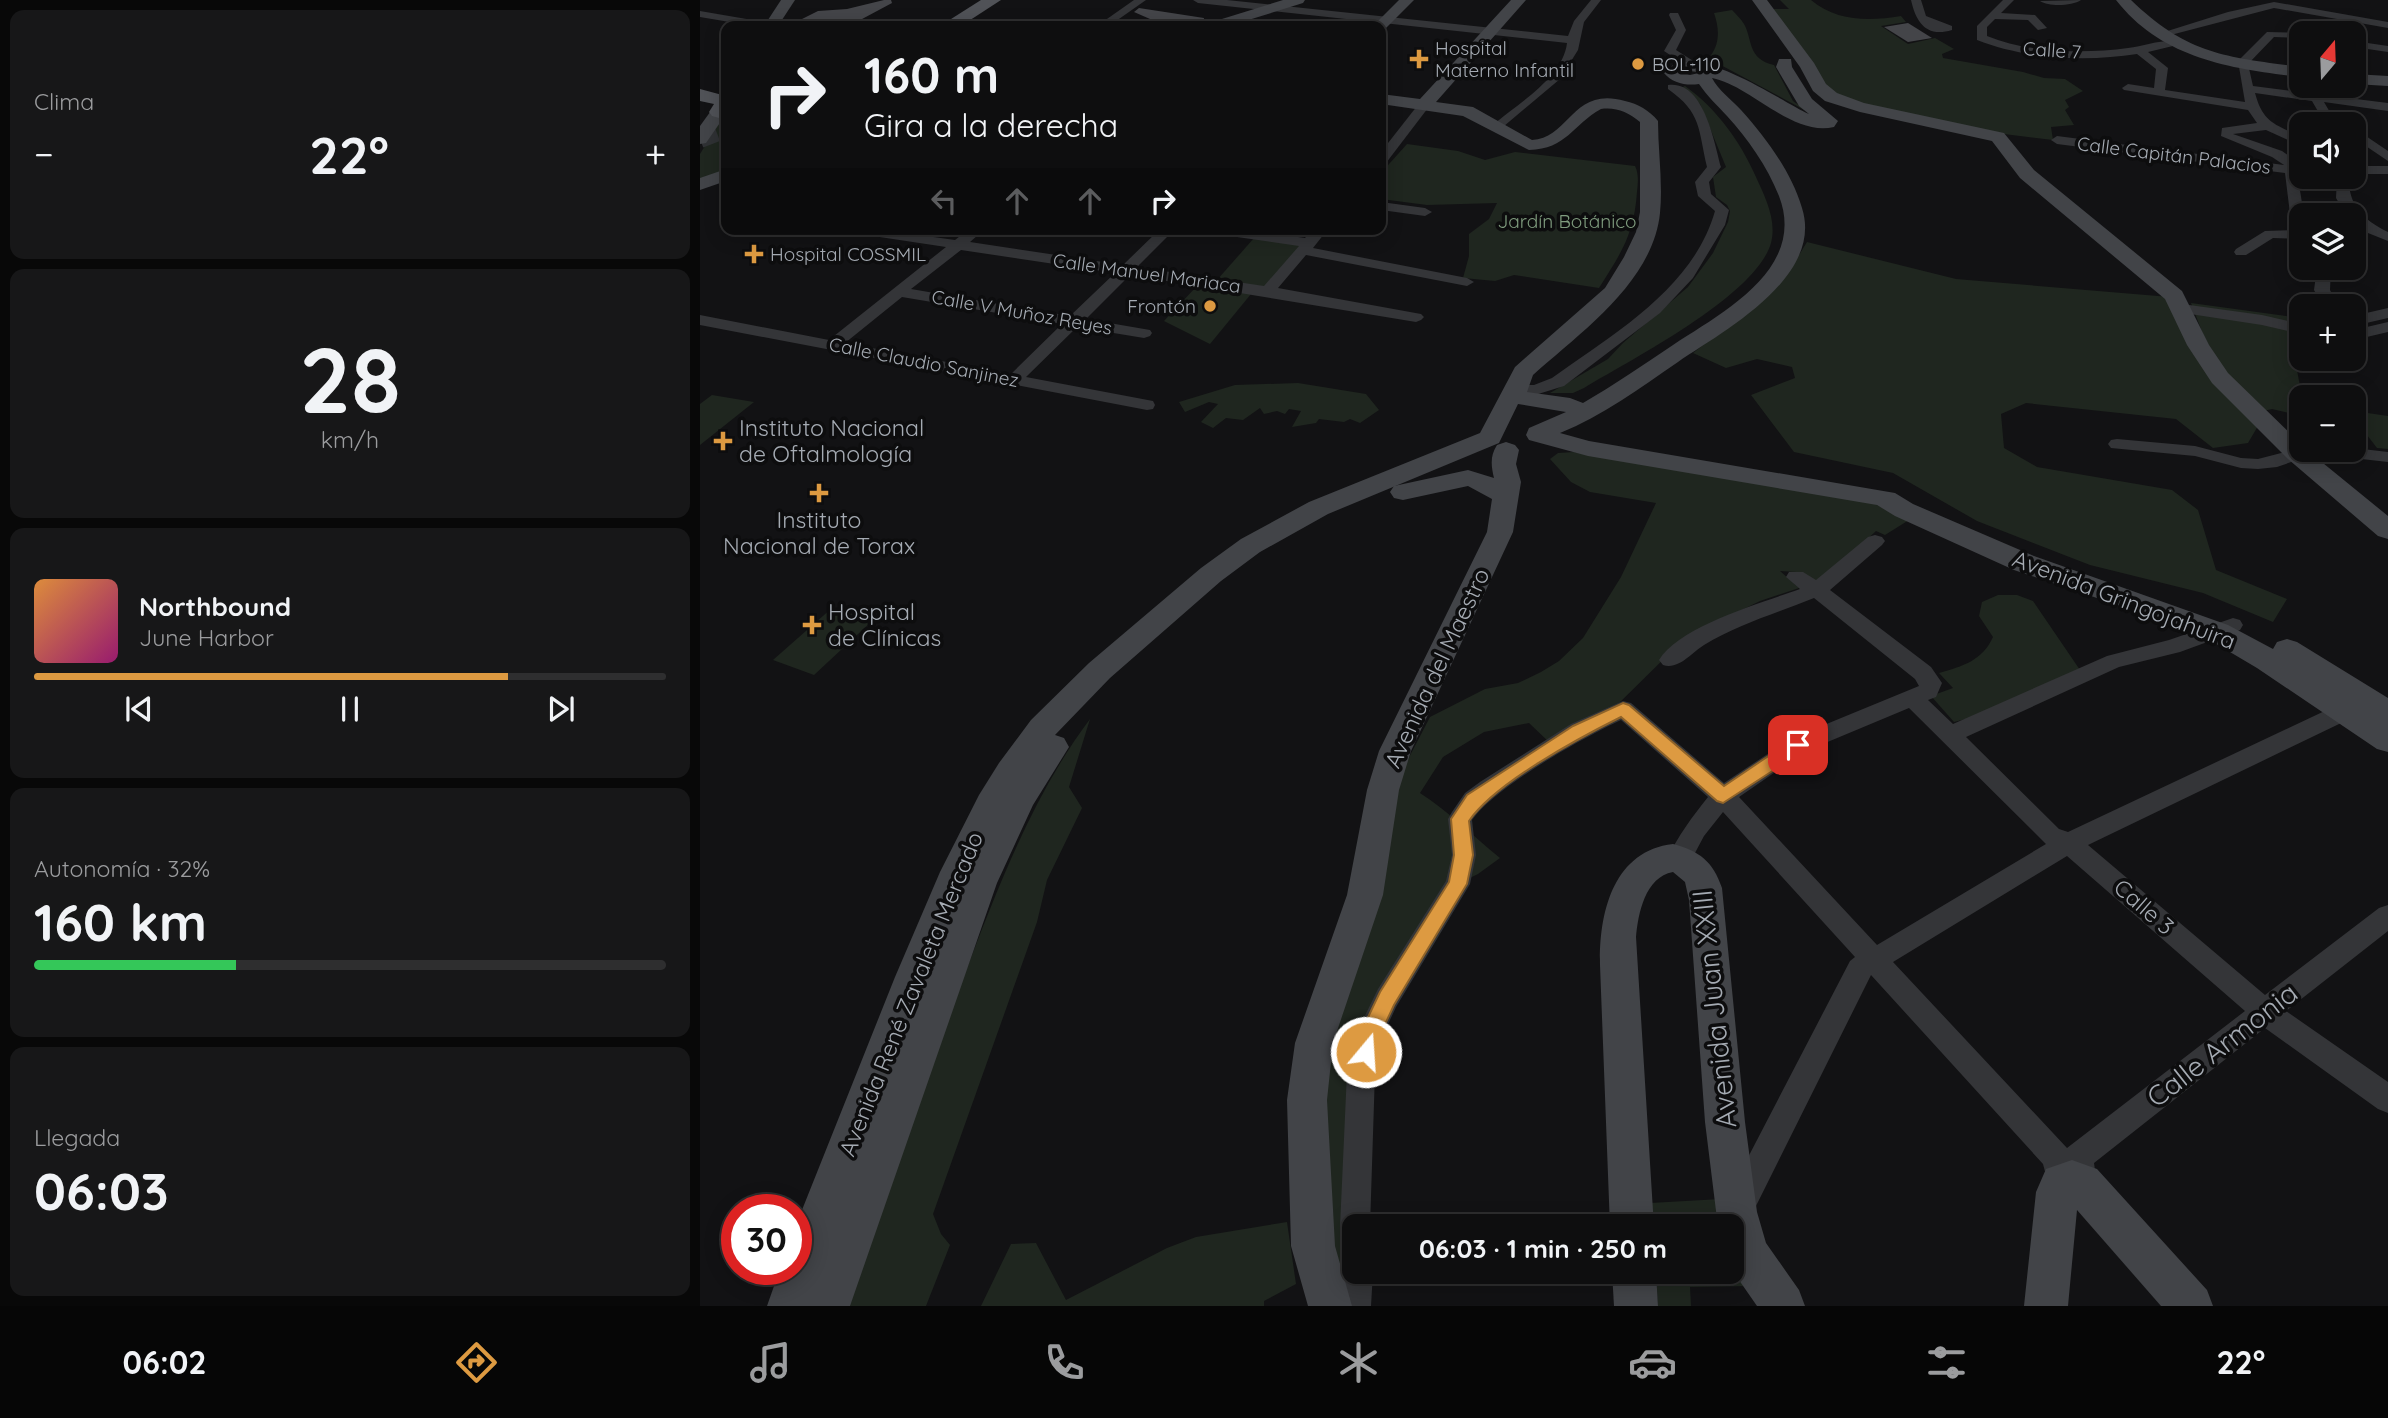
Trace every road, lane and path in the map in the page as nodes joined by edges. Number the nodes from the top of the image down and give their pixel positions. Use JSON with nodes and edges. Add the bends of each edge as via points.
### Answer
{"nodes":[{"id":1,"x":788,"y":0,"type":"edge"},
{"id":2,"x":993,"y":0,"type":"edge"},
{"id":3,"x":1012,"y":0,"type":"edge"},
{"id":4,"x":1140,"y":0,"type":"edge"},
{"id":5,"x":1198,"y":0,"type":"edge"},
{"id":6,"x":1298,"y":0,"type":"edge"},
{"id":7,"x":1407,"y":0,"type":"edge"},
{"id":8,"x":1519,"y":0,"type":"edge"},
{"id":9,"x":1596,"y":0,"type":"edge"},
{"id":10,"x":1759,"y":0,"type":"edge"},
{"id":11,"x":1916,"y":0,"type":"edge"},
{"id":12,"x":2009,"y":0,"type":"edge"},
{"id":13,"x":2076,"y":0,"type":"edge"},
{"id":14,"x":2123,"y":0,"type":"edge"},
{"id":15,"x":2045,"y":1,"type":"edge"},
{"id":16,"x":1273,"y":4,"type":"edge"},
{"id":17,"x":2286,"y":5,"type":"edge"},
{"id":18,"x":1322,"y":13,"type":"junction"},
{"id":19,"x":700,"y":15,"type":"edge"},
{"id":20,"x":1674,"y":15,"type":"dead end"},
{"id":21,"x":1992,"y":16,"type":"junction"},
{"id":22,"x":1920,"y":17,"type":"dead end"},
{"id":23,"x":1242,"y":18,"type":"edge"},
{"id":24,"x":739,"y":21,"type":"edge"},
{"id":25,"x":774,"y":21,"type":"edge"},
{"id":26,"x":957,"y":21,"type":"edge"},
{"id":27,"x":976,"y":21,"type":"edge"},
{"id":28,"x":1109,"y":21,"type":"edge"},
{"id":29,"x":1313,"y":21,"type":"edge"},
{"id":30,"x":1371,"y":21,"type":"edge"},
{"id":31,"x":1385,"y":21,"type":"edge"},
{"id":32,"x":2295,"y":21,"type":"edge"},
{"id":33,"x":1386,"y":23,"type":"edge"},
{"id":34,"x":2388,"y":25,"type":"edge"},
{"id":35,"x":2042,"y":28,"type":"dead end"},
{"id":36,"x":1492,"y":32,"type":"junction"},
{"id":37,"x":2289,"y":35,"type":"edge"},
{"id":38,"x":2169,"y":39,"type":"junction"},
{"id":39,"x":1574,"y":40,"type":"junction"},
{"id":40,"x":2366,"y":46,"type":"edge"},
{"id":41,"x":2388,"y":50,"type":"edge"},
{"id":42,"x":2140,"y":51,"type":"junction"},
{"id":43,"x":1790,"y":55,"type":"junction"},
{"id":44,"x":2242,"y":63,"type":"junction"},
{"id":45,"x":2289,"y":70,"type":"edge"},
{"id":46,"x":1683,"y":76,"type":"junction"},
{"id":47,"x":2366,"y":80,"type":"edge"},
{"id":48,"x":2388,"y":81,"type":"edge"},
{"id":49,"x":2128,"y":88,"type":"dead end"},
{"id":50,"x":2248,"y":89,"type":"junction"},
{"id":51,"x":2159,"y":93,"type":"junction"},
{"id":52,"x":2289,"y":94,"type":"edge"},
{"id":53,"x":700,"y":95,"type":"edge"},
{"id":54,"x":2316,"y":98,"type":"joint"},
{"id":55,"x":1386,"y":100,"type":"edge"},
{"id":56,"x":1425,"y":104,"type":"junction"},
{"id":57,"x":721,"y":105,"type":"edge"},
{"id":58,"x":2255,"y":107,"type":"junction"},
{"id":59,"x":2388,"y":107,"type":"edge"},
{"id":60,"x":721,"y":110,"type":"edge"},
{"id":61,"x":2324,"y":112,"type":"edge"},
{"id":62,"x":1584,"y":113,"type":"junction"},
{"id":63,"x":1644,"y":121,"type":"junction"},
{"id":64,"x":2267,"y":125,"type":"junction"},
{"id":65,"x":1497,"y":128,"type":"junction"},
{"id":66,"x":2289,"y":136,"type":"edge"},
{"id":67,"x":700,"y":139,"type":"edge"},
{"id":68,"x":2057,"y":140,"type":"dead end"},
{"id":69,"x":2366,"y":141,"type":"edge"},
{"id":70,"x":1386,"y":154,"type":"edge"},
{"id":71,"x":2388,"y":157,"type":"edge"},
{"id":72,"x":2289,"y":162,"type":"edge"},
{"id":73,"x":2289,"y":170,"type":"edge"},
{"id":74,"x":2366,"y":170,"type":"edge"},
{"id":75,"x":2388,"y":170,"type":"edge"},
{"id":76,"x":721,"y":177,"type":"edge"},
{"id":77,"x":700,"y":184,"type":"edge"},
{"id":78,"x":1386,"y":207,"type":"edge"},
{"id":79,"x":1425,"y":212,"type":"dead end"},
{"id":80,"x":2366,"y":226,"type":"edge"},
{"id":81,"x":2289,"y":234,"type":"edge"},
{"id":82,"x":891,"y":235,"type":"edge"},
{"id":83,"x":970,"y":235,"type":"edge"},
{"id":84,"x":1162,"y":235,"type":"edge"},
{"id":85,"x":1241,"y":235,"type":"edge"},
{"id":86,"x":1316,"y":235,"type":"edge"},
{"id":87,"x":2388,"y":237,"type":"edge"},
{"id":88,"x":958,"y":245,"type":"junction"},
{"id":89,"x":1306,"y":247,"type":"junction"},
{"id":90,"x":2241,"y":252,"type":"dead end"},
{"id":91,"x":1126,"y":272,"type":"junction"},
{"id":92,"x":1467,"y":282,"type":"dead end"},
{"id":93,"x":1268,"y":291,"type":"junction"},
{"id":94,"x":899,"y":292,"type":"junction"},
{"id":95,"x":2182,"y":309,"type":"junction"},
{"id":96,"x":2388,"y":313,"type":"edge"},
{"id":97,"x":1416,"y":317,"type":"dead end"},
{"id":98,"x":2366,"y":318,"type":"edge"},
{"id":99,"x":700,"y":320,"type":"edge"},
{"id":100,"x":1074,"y":321,"type":"junction"},
{"id":101,"x":2289,"y":326,"type":"edge"},
{"id":102,"x":2388,"y":327,"type":"edge"},
{"id":103,"x":2366,"y":332,"type":"edge"},
{"id":104,"x":1144,"y":333,"type":"dead end"},
{"id":105,"x":833,"y":344,"type":"junction"},
{"id":106,"x":1015,"y":379,"type":"junction"},
{"id":107,"x":1515,"y":392,"type":"junction"},
{"id":108,"x":1147,"y":405,"type":"dead end"},
{"id":109,"x":1573,"y":411,"type":"junction"},
{"id":110,"x":2117,"y":444,"type":"dead end"},
{"id":111,"x":1515,"y":446,"type":"junction"},
{"id":112,"x":2289,"y":446,"type":"edge"},
{"id":113,"x":1588,"y":448,"type":"junction"},
{"id":114,"x":2366,"y":455,"type":"edge"},
{"id":115,"x":2388,"y":457,"type":"edge"},
{"id":116,"x":2289,"y":458,"type":"edge"},
{"id":117,"x":2307,"y":462,"type":"edge"},
{"id":118,"x":1404,"y":492,"type":"junction"},
{"id":119,"x":2388,"y":530,"type":"edge"},
{"id":120,"x":1875,"y":541,"type":"dead end"},
{"id":121,"x":1796,"y":577,"type":"dead end"},
{"id":122,"x":1817,"y":590,"type":"junction"},
{"id":123,"x":2225,"y":629,"type":"junction"},
{"id":124,"x":1670,"y":660,"type":"dead end"},
{"id":125,"x":1914,"y":699,"type":"junction"},
{"id":126,"x":2366,"y":708,"type":"edge"},
{"id":127,"x":1950,"y":735,"type":"junction"},
{"id":128,"x":2388,"y":740,"type":"edge"},
{"id":129,"x":1723,"y":796,"type":"junction"},
{"id":130,"x":2069,"y":843,"type":"junction"},
{"id":131,"x":1679,"y":859,"type":"junction"},
{"id":132,"x":2388,"y":916,"type":"edge"},
{"id":133,"x":1874,"y":959,"type":"junction"},
{"id":134,"x":2265,"y":1012,"type":"junction"},
{"id":135,"x":2388,"y":1099,"type":"edge"},
{"id":136,"x":2071,"y":1184,"type":"junction"},
{"id":137,"x":1736,"y":1212,"type":"junction"},
{"id":138,"x":1356,"y":1214,"type":"edge"},
{"id":139,"x":1631,"y":1214,"type":"edge"},
{"id":140,"x":1356,"y":1284,"type":"edge"},
{"id":141,"x":1635,"y":1284,"type":"edge"},
{"id":142,"x":789,"y":1306,"type":"edge"},
{"id":143,"x":828,"y":1306,"type":"edge"},
{"id":144,"x":1330,"y":1306,"type":"edge"},
{"id":145,"x":1354,"y":1306,"type":"edge"},
{"id":146,"x":1636,"y":1306,"type":"edge"},
{"id":147,"x":1783,"y":1306,"type":"edge"},
{"id":148,"x":2046,"y":1306,"type":"edge"},
{"id":149,"x":2192,"y":1306,"type":"edge"}],
"edges":[{"from":1,"to":25,"type":"main road"},
{"from":2,"to":26,"type":"main road"},
{"from":3,"to":27,"type":"main road"},
{"from":4,"to":28,"type":"street"},
{"from":5,"to":16,"type":"street"},
{"from":6,"to":16,"type":"main road"},
{"from":7,"to":31,"type":"main road"},
{"from":8,"to":36,"type":"main road"},
{"from":9,"to":39,"type":"street","via":[[1579,21]]},
{"from":10,"to":43,"type":"main road"},
{"from":11,"to":22,"type":"street"},
{"from":12,"to":21,"type":"street"},
{"from":13,"to":15,"type":"street"},
{"from":14,"to":38,"type":"main road"},
{"from":16,"to":18,"type":"street"},
{"from":16,"to":23,"type":"main road"},
{"from":17,"to":32,"type":"street"},
{"from":17,"to":34,"type":"street","name":"Calle 7"},
{"from":17,"to":38,"type":"street","name":"Calle 7","via":[[2262,6]]},
{"from":18,"to":29,"type":"street"},
{"from":18,"to":30,"type":"street"},
{"from":19,"to":24,"type":"street"},
{"from":20,"to":46,"type":"street","via":[[1681,30],[1671,51]]},
{"from":21,"to":35,"type":"street","via":[[2031,17]]},
{"from":21,"to":42,"type":"street","name":"Calle 7","via":[[1982,26],[1981,38],[1999,45],[2104,54]]},
{"from":33,"to":36,"type":"street"},
{"from":36,"to":39,"type":"street"},
{"from":36,"to":56,"type":"main road"},
{"from":37,"to":44,"type":"street","via":[[2271,34]]},
{"from":38,"to":42,"type":"street","name":"Calle 7"},
{"from":38,"to":44,"type":"main road","via":[[2203,54]]},
{"from":39,"to":65,"type":"street","via":[[1556,77]]},
{"from":40,"to":41,"type":"street"},
{"from":42,"to":51,"type":"street","via":[[2162,68]]},
{"from":43,"to":46,"type":"main road","via":[[1784,66],[1805,102],[1828,123],[1809,120],[1727,78]]},
{"from":43,"to":95,"type":"main road","via":[[1808,66],[1819,87],[1831,97],[1998,137],[2027,174],[2166,288]]},
{"from":44,"to":45,"type":"main road"},
{"from":44,"to":50,"type":"street"},
{"from":46,"to":107,"type":"street","via":[[1703,118],[1714,167],[1702,182],[1705,196],[1722,210],[1718,225],[1686,278],[1655,310],[1558,383]]},
{"from":46,"to":109,"type":"main road","name":"Avenida René Zavaleta Mercado","via":[[1707,86],[1764,149],[1793,208],[1793,244],[1776,275],[1736,312]]},
{"from":47,"to":48,"type":"main road"},
{"from":49,"to":51,"type":"street"},
{"from":50,"to":52,"type":"street"},
{"from":50,"to":58,"type":"street"},
{"from":51,"to":58,"type":"street"},
{"from":53,"to":57,"type":"main road"},
{"from":54,"to":59,"type":"street"},
{"from":54,"to":61,"type":"street"},
{"from":55,"to":56,"type":"main road"},
{"from":56,"to":65,"type":"main road","via":[[1467,111]]},
{"from":56,"to":70,"type":"street"},
{"from":58,"to":64,"type":"street"},
{"from":60,"to":67,"type":"main road"},
{"from":62,"to":63,"type":"main road","via":[[1613,109]]},
{"from":62,"to":63,"type":"main road","via":[[1598,105],[1621,105]]},
{"from":62,"to":65,"type":"main road","via":[[1558,139],[1538,145],[1521,143]]},
{"from":63,"to":107,"type":"main road","via":[[1650,212],[1646,232],[1613,292],[1528,366]]},
{"from":64,"to":66,"type":"street"},
{"from":64,"to":72,"type":"street","via":[[2226,131],[2227,136]]},
{"from":68,"to":73,"type":"street","name":"Calle Capitán Palacios"},
{"from":69,"to":71,"type":"street"},
{"from":74,"to":75,"type":"street"},
{"from":76,"to":77,"type":"main road"},
{"from":78,"to":79,"type":"street"},
{"from":80,"to":87,"type":"street"},
{"from":81,"to":90,"type":"street","via":[[2270,233]]},
{"from":82,"to":88,"type":"street","name":"Calle Manuel Mariaca"},
{"from":83,"to":88,"type":"street"},
{"from":84,"to":91,"type":"street"},
{"from":85,"to":89,"type":"street"},
{"from":86,"to":89,"type":"street"},
{"from":88,"to":91,"type":"street","name":"Calle Manuel Mariaca"},
{"from":88,"to":94,"type":"street"},
{"from":89,"to":92,"type":"street"},
{"from":89,"to":93,"type":"street"},
{"from":91,"to":93,"type":"street","name":"Calle Manuel Mariaca"},
{"from":91,"to":100,"type":"street"},
{"from":93,"to":97,"type":"street","name":"Calle Manuel Mariaca"},
{"from":94,"to":100,"type":"street","name":"Calle V Muñoz Reyes"},
{"from":94,"to":105,"type":"street"},
{"from":95,"to":101,"type":"street"},
{"from":95,"to":112,"type":"main road","via":[[2220,378]]},
{"from":96,"to":98,"type":"street"},
{"from":99,"to":105,"type":"street","name":"Calle Claudio Sanjinez"},
{"from":100,"to":104,"type":"street","name":"Calle V Muñoz Reyes"},
{"from":100,"to":106,"type":"street"},
{"from":102,"to":103,"type":"street"},
{"from":105,"to":106,"type":"street","name":"Calle Claudio Sanjinez"},
{"from":106,"to":108,"type":"street","name":"Calle Claudio Sanjinez"},
{"from":107,"to":109,"type":"main road"},
{"from":107,"to":111,"type":"main road","via":[[1506,403]]},
{"from":109,"to":111,"type":"main road","name":"Avenida René Zavaleta Mercado"},
{"from":109,"to":113,"type":"main road","via":[[1573,427]]},
{"from":110,"to":116,"type":"street","via":[[2195,451],[2241,463],[2277,463]]},
{"from":111,"to":113,"type":"main road","name":"Avenida Gringojahuira"},
{"from":111,"to":118,"type":"main road","name":"Avenida René Zavaleta Mercado"},
{"from":111,"to":118,"type":"main road","via":[[1483,482],[1468,478]]},
{"from":111,"to":142,"type":"main road","name":"Avenida René Zavaleta Mercado","via":[[1314,508],[1261,538],[1077,690],[1043,729],[1011,771],[950,893],[908,989]]},
{"from":111,"to":144,"type":"main road","name":"Avenida del Maestro","via":[[1500,532],[1395,751],[1383,790],[1365,895],[1314,1044],[1307,1100],[1313,1246]]},
{"from":113,"to":123,"type":"main road","name":"Avenida Gringojahuira","via":[[1752,478],[1884,491],[1904,510],[2024,563]]},
{"from":114,"to":115,"type":"street"},
{"from":117,"to":119,"type":"main road"},
{"from":118,"to":143,"type":"main road","name":"Avenida René Zavaleta Mercado","via":[[1317,526],[1212,595],[1089,702],[1036,770],[1004,825],[979,883]]},
{"from":120,"to":122,"type":"street"},
{"from":121,"to":122,"type":"street"},
{"from":122,"to":124,"type":"street","via":[[1720,626]]},
{"from":122,"to":125,"type":"street","via":[[1923,673],[1931,683],[1928,691]]},
{"from":123,"to":126,"type":"main road","name":"Avenida Gringojahuira","via":[[2268,660]]},
{"from":123,"to":127,"type":"street","via":[[2114,661]]},
{"from":125,"to":127,"type":"street","name":"Calle 3"},
{"from":125,"to":129,"type":"street","via":[[1798,745]]},
{"from":126,"to":128,"type":"main road","name":"Avenida Gringojahuira"},
{"from":126,"to":130,"type":"street"},
{"from":127,"to":130,"type":"street","name":"Calle 3","via":[[2051,836]]},
{"from":129,"to":131,"type":"street"},
{"from":129,"to":133,"type":"street"},
{"from":129,"to":138,"type":"street","via":[[1623,709],[1579,730],[1473,800],[1460,819],[1464,855],[1458,884],[1371,1032],[1361,1072]]},
{"from":130,"to":133,"type":"street"},
{"from":130,"to":134,"type":"street","name":"Calle 3"},
{"from":131,"to":137,"type":"main road","name":"Avenida Juan XXIII","via":[[1694,866],[1702,877],[1707,900]]},
{"from":131,"to":139,"type":"main road","name":"Avenida Juan XXIII","via":[[1659,861],[1644,871],[1631,885],[1621,912],[1619,963]]},
{"from":132,"to":134,"type":"street","name":"Calle Armonia"},
{"from":133,"to":136,"type":"street","via":[[2056,1157]]},
{"from":133,"to":137,"type":"street","via":[[1859,969]]},
{"from":134,"to":135,"type":"street","name":"Calle 3"},
{"from":134,"to":136,"type":"street","name":"Calle Armonia","via":[[2078,1157]]},
{"from":136,"to":148,"type":"main road","via":[[2057,1192]]},
{"from":136,"to":149,"type":"main road"},
{"from":137,"to":147,"type":"main road","name":"Avenida Juan XXIII","via":[[1747,1253]]},
{"from":140,"to":145,"type":"street"},
{"from":141,"to":146,"type":"main road"}]}
